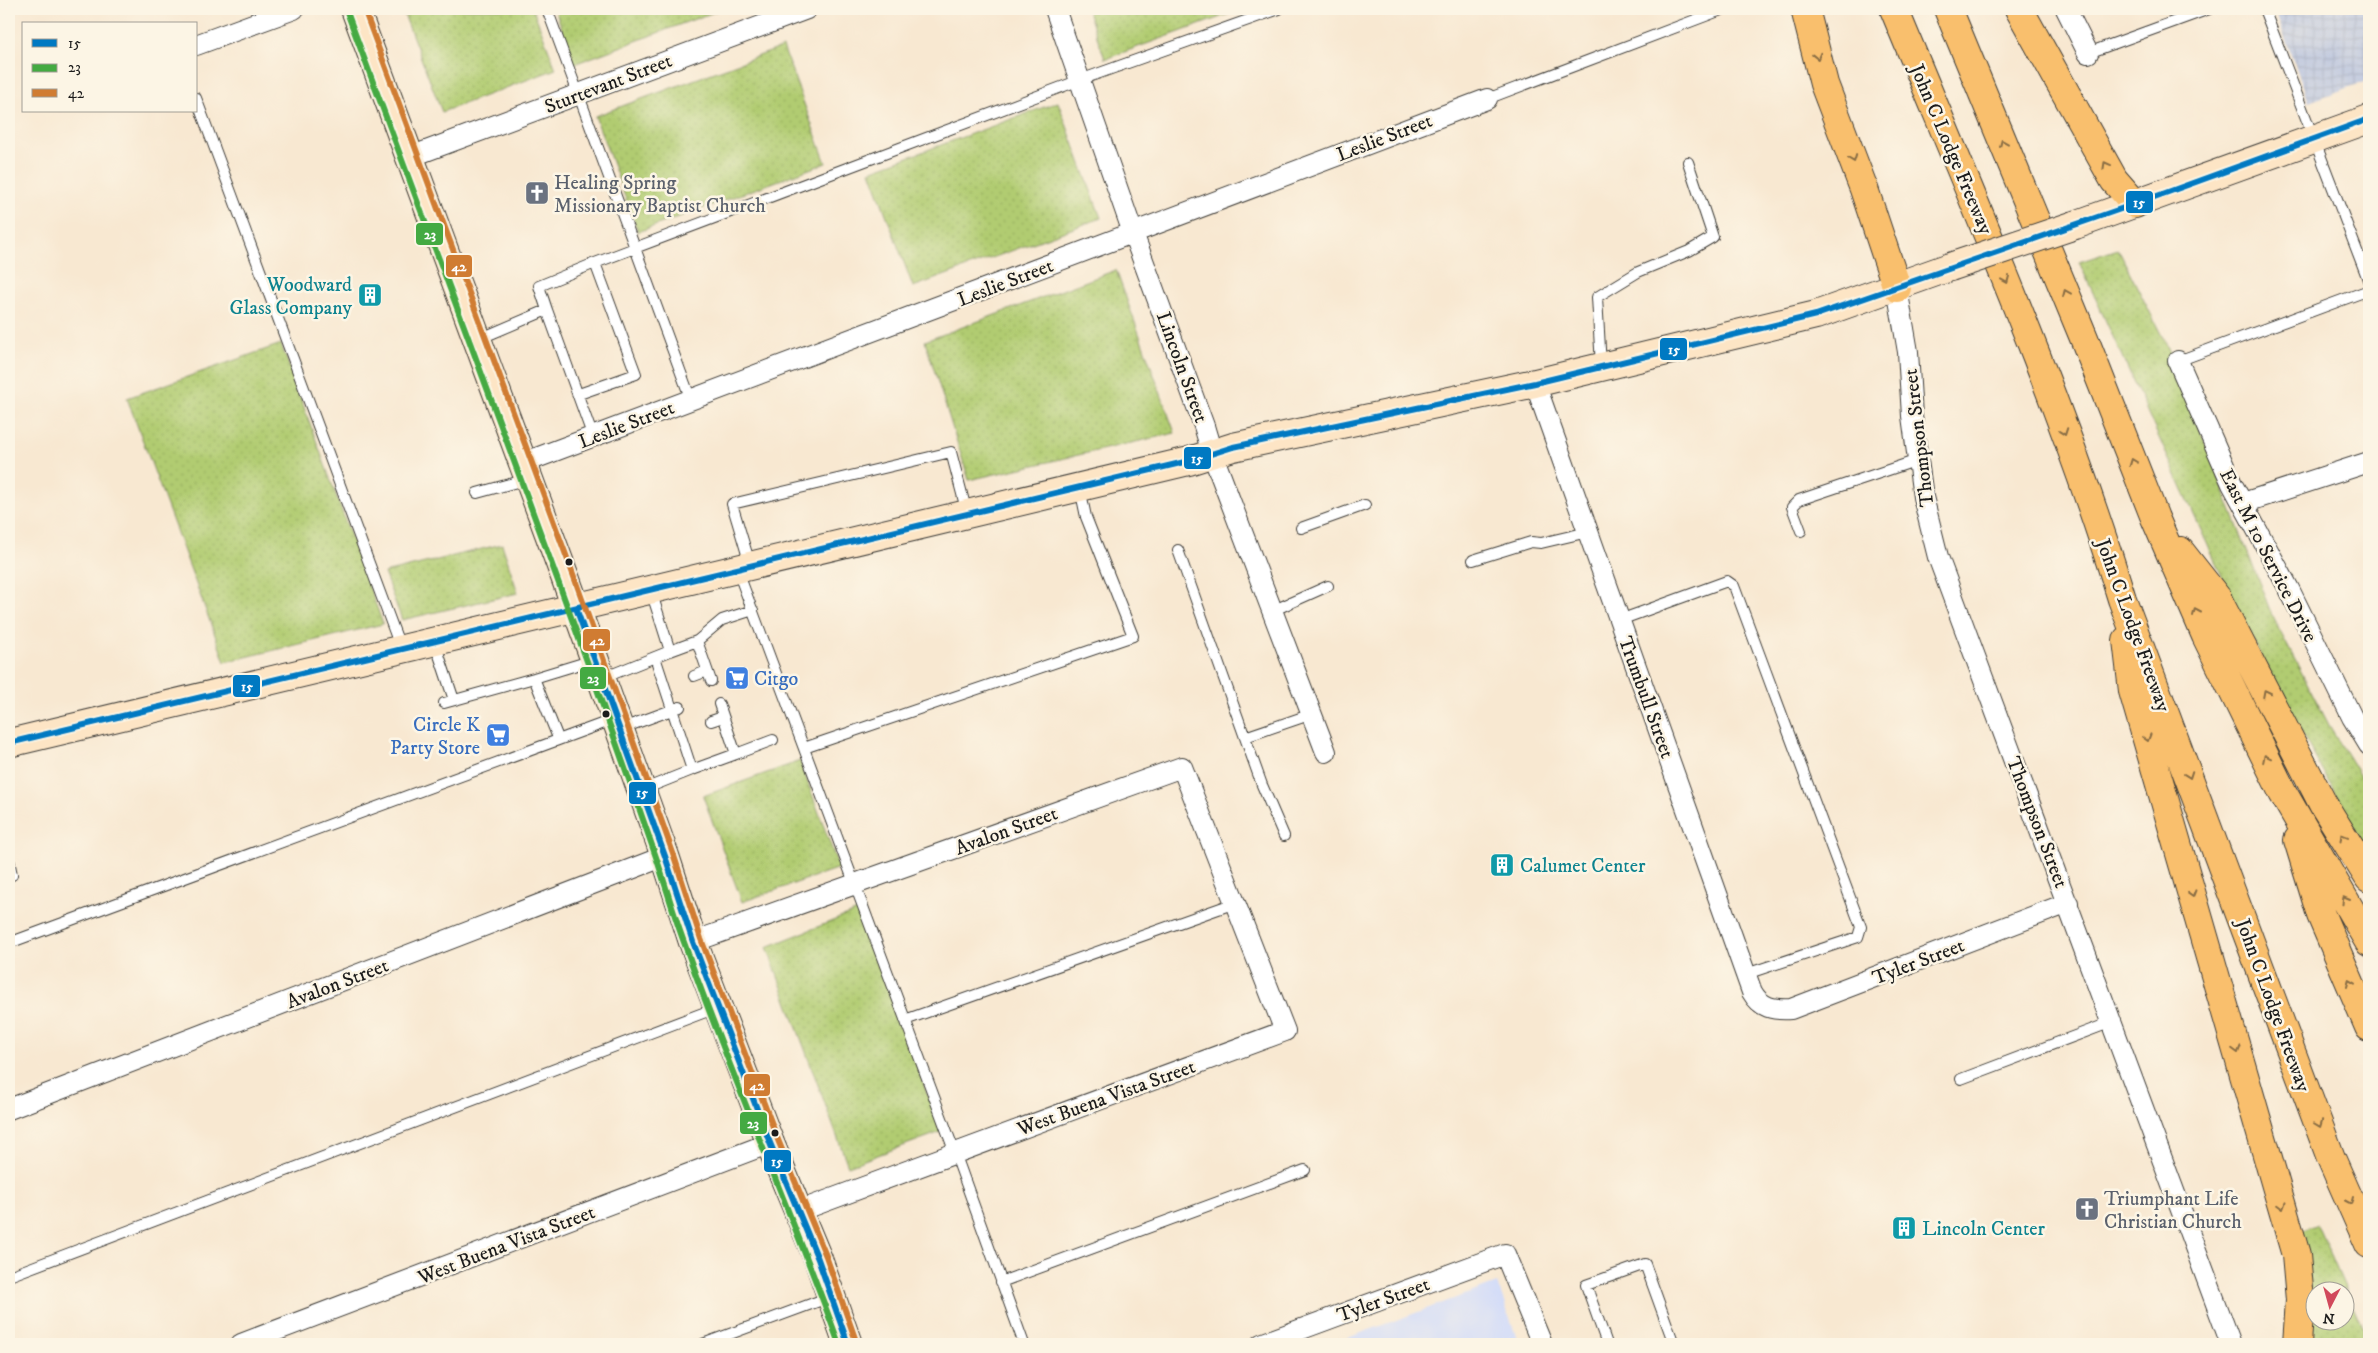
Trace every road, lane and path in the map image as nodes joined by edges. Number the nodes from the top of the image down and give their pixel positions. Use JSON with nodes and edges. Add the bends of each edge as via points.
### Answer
{"nodes":[{"id":1,"x":294,"y":9,"type":"edge"},
{"id":2,"x":355,"y":9,"type":"edge"},
{"id":3,"x":547,"y":9,"type":"edge"},
{"id":4,"x":806,"y":9,"type":"edge"},
{"id":5,"x":1055,"y":9,"type":"edge"},
{"id":6,"x":1279,"y":9,"type":"edge"},
{"id":7,"x":1724,"y":9,"type":"edge"},
{"id":8,"x":1805,"y":9,"type":"edge"},
{"id":9,"x":1894,"y":9,"type":"edge"},
{"id":10,"x":1948,"y":9,"type":"edge"},
{"id":11,"x":2019,"y":9,"type":"edge"},
{"id":12,"x":2066,"y":9,"type":"edge"},
{"id":13,"x":2209,"y":9,"type":"edge"},
{"id":14,"x":2264,"y":9,"type":"edge"},
{"id":15,"x":198,"y":45,"type":"edge"},
{"id":16,"x":2088,"y":53,"type":"joint"},
{"id":17,"x":1080,"y":80,"type":"junction"},
{"id":18,"x":578,"y":95,"type":"junction"},
{"id":19,"x":1487,"y":99,"type":"joint"},
{"id":20,"x":198,"y":103,"type":"edge"},
{"id":21,"x":2369,"y":119,"type":"edge"},
{"id":22,"x":2313,"y":140,"type":"junction"},
{"id":23,"x":410,"y":157,"type":"junction"},
{"id":24,"x":1688,"y":162,"type":"dead end"},
{"id":25,"x":2135,"y":204,"type":"junction"},
{"id":26,"x":1133,"y":233,"type":"junction"},
{"id":27,"x":634,"y":247,"type":"junction"},
{"id":28,"x":595,"y":262,"type":"junction"},
{"id":29,"x":2369,"y":282,"type":"edge"},
{"id":30,"x":1897,"y":288,"type":"junction"},
{"id":31,"x":2369,"y":290,"type":"edge"},
{"id":32,"x":547,"y":310,"type":"junction"},
{"id":33,"x":478,"y":340,"type":"junction"},
{"id":34,"x":2178,"y":361,"type":"joint"},
{"id":35,"x":1601,"y":367,"type":"junction"},
{"id":36,"x":1535,"y":383,"type":"junction"},
{"id":37,"x":578,"y":394,"type":"junction"},
{"id":38,"x":691,"y":400,"type":"junction"},
{"id":39,"x":593,"y":436,"type":"junction"},
{"id":40,"x":1212,"y":454,"type":"junction"},
{"id":41,"x":1918,"y":460,"type":"junction"},
{"id":42,"x":2369,"y":462,"type":"edge"},
{"id":43,"x":526,"y":471,"type":"junction"},
{"id":44,"x":1080,"y":487,"type":"junction"},
{"id":45,"x":477,"y":493,"type":"dead end"},
{"id":46,"x":2243,"y":503,"type":"junction"},
{"id":47,"x":1365,"y":505,"type":"dead end"},
{"id":48,"x":967,"y":514,"type":"junction"},
{"id":49,"x":2155,"y":518,"type":"junction"},
{"id":50,"x":1301,"y":528,"type":"dead end"},
{"id":51,"x":1801,"y":531,"type":"dead end"},
{"id":52,"x":1588,"y":532,"type":"junction"},
{"id":53,"x":1178,"y":550,"type":"dead end"},
{"id":54,"x":1473,"y":560,"type":"dead end"},
{"id":55,"x":744,"y":567,"type":"junction"},
{"id":56,"x":1328,"y":586,"type":"dead end"},
{"id":57,"x":650,"y":590,"type":"junction"},
{"id":58,"x":2122,"y":599,"type":"junction"},
{"id":59,"x":576,"y":608,"type":"junction"},
{"id":60,"x":753,"y":610,"type":"junction"},
{"id":61,"x":1272,"y":611,"type":"junction"},
{"id":62,"x":1620,"y":620,"type":"junction"},
{"id":63,"x":434,"y":642,"type":"junction"},
{"id":64,"x":697,"y":642,"type":"junction"},
{"id":65,"x":401,"y":650,"type":"junction"},
{"id":66,"x":670,"y":651,"type":"junction"},
{"id":67,"x":655,"y":657,"type":"junction"},
{"id":68,"x":598,"y":669,"type":"junction"},
{"id":69,"x":694,"y":676,"type":"dead end"},
{"id":70,"x":534,"y":678,"type":"junction"},
{"id":71,"x":719,"y":704,"type":"dead end"},
{"id":72,"x":676,"y":708,"type":"junction"},
{"id":73,"x":1312,"y":714,"type":"junction"},
{"id":74,"x":723,"y":717,"type":"junction"},
{"id":75,"x":711,"y":721,"type":"dead end"},
{"id":76,"x":618,"y":724,"type":"junction"},
{"id":77,"x":1245,"y":737,"type":"junction"},
{"id":78,"x":558,"y":738,"type":"junction"},
{"id":79,"x":773,"y":740,"type":"dead end"},
{"id":80,"x":9,"y":743,"type":"edge"},
{"id":81,"x":2369,"y":745,"type":"edge"},
{"id":82,"x":804,"y":748,"type":"junction"},
{"id":83,"x":1326,"y":752,"type":"dead end"},
{"id":84,"x":736,"y":754,"type":"junction"},
{"id":85,"x":692,"y":770,"type":"junction"},
{"id":86,"x":641,"y":790,"type":"junction"},
{"id":87,"x":2283,"y":793,"type":"junction"},
{"id":88,"x":1284,"y":836,"type":"dead end"},
{"id":89,"x":665,"y":856,"type":"junction"},
{"id":90,"x":9,"y":860,"type":"edge"},
{"id":91,"x":9,"y":876,"type":"edge"},
{"id":92,"x":2369,"y":878,"type":"edge"},
{"id":93,"x":855,"y":884,"type":"junction"},
{"id":94,"x":1235,"y":903,"type":"junction"},
{"id":95,"x":2068,"y":903,"type":"junction"},
{"id":96,"x":9,"y":942,"type":"edge"},
{"id":97,"x":693,"y":942,"type":"junction"},
{"id":98,"x":2369,"y":942,"type":"edge"},
{"id":99,"x":1746,"y":974,"type":"junction"},
{"id":100,"x":718,"y":1007,"type":"junction"},
{"id":101,"x":1765,"y":1007,"type":"joint"},
{"id":102,"x":905,"y":1020,"type":"junction"},
{"id":103,"x":2112,"y":1022,"type":"junction"},
{"id":104,"x":2369,"y":1027,"type":"edge"},
{"id":105,"x":1961,"y":1078,"type":"dead end"},
{"id":106,"x":9,"y":1109,"type":"edge"},
{"id":107,"x":770,"y":1143,"type":"junction"},
{"id":108,"x":955,"y":1153,"type":"junction"},
{"id":109,"x":1305,"y":1170,"type":"dead end"},
{"id":110,"x":799,"y":1211,"type":"junction"},
{"id":111,"x":2369,"y":1244,"type":"edge"},
{"id":112,"x":9,"y":1276,"type":"edge"},
{"id":113,"x":1001,"y":1282,"type":"junction"},
{"id":114,"x":831,"y":1296,"type":"junction"},
{"id":115,"x":241,"y":1344,"type":"edge"},
{"id":116,"x":703,"y":1344,"type":"edge"},
{"id":117,"x":848,"y":1344,"type":"edge"},
{"id":118,"x":1024,"y":1344,"type":"edge"},
{"id":119,"x":1261,"y":1344,"type":"edge"},
{"id":120,"x":1542,"y":1344,"type":"edge"},
{"id":121,"x":1607,"y":1344,"type":"edge"},
{"id":122,"x":1674,"y":1344,"type":"edge"},
{"id":123,"x":2231,"y":1344,"type":"edge"},
{"id":124,"x":2297,"y":1344,"type":"edge"}],
"edges":[{"from":1,"to":15,"type":"street"},
{"from":2,"to":23,"type":"street"},
{"from":3,"to":18,"type":"lane"},
{"from":4,"to":18,"type":"street","name":"Sturtevant Street"},
{"from":5,"to":17,"type":"street","name":"Lincoln Street"},
{"from":6,"to":17,"type":"lane"},
{"from":7,"to":19,"type":"lane"},
{"from":8,"to":30,"type":"highway","one_way":true,"via":[[1824,84]]},
{"from":9,"to":58,"type":"highway","name":"John C Lodge Freeway","one_way":true,"via":[[2027,331]]},
{"from":49,"to":10,"type":"highway","one_way":true},
{"from":25,"to":11,"type":"highway","one_way":true,"via":[[2114,180]]},
{"from":12,"to":16,"type":"street"},
{"from":13,"to":16,"type":"lane"},
{"from":14,"to":22,"type":"lane"},
{"from":17,"to":26,"type":"street","name":"Lincoln Street"},
{"from":17,"to":27,"type":"lane"},
{"from":18,"to":23,"type":"street","name":"Sturtevant Street"},
{"from":18,"to":27,"type":"lane"},
{"from":19,"to":26,"type":"street","name":"Leslie Street"},
{"from":20,"to":65,"type":"lane"},
{"from":21,"to":22,"type":"street"},
{"from":22,"to":25,"type":"street"},
{"from":22,"to":29,"type":"lane"},
{"from":23,"to":33,"type":"street"},
{"from":24,"to":35,"type":"lane","via":[[1713,237],[1689,251],[1638,272],[1597,297]]},
{"from":25,"to":30,"type":"street","bridge":true},
{"from":26,"to":38,"type":"street","name":"Leslie Street"},
{"from":26,"to":40,"type":"street","name":"Lincoln Street"},
{"from":27,"to":28,"type":"lane"},
{"from":27,"to":38,"type":"lane"},
{"from":28,"to":32,"type":"lane","via":[[539,286]]},
{"from":28,"to":37,"type":"lane","via":[[636,374]]},
{"from":30,"to":35,"type":"street","via":[[1816,315]]},
{"from":30,"to":41,"type":"street","name":"Thompson Street","via":[[1908,352]]},
{"from":31,"to":34,"type":"lane"},
{"from":32,"to":33,"type":"lane"},
{"from":32,"to":37,"type":"lane"},
{"from":33,"to":43,"type":"street"},
{"from":34,"to":46,"type":"street","name":"East M 10 Service Drive"},
{"from":35,"to":36,"type":"street"},
{"from":36,"to":40,"type":"street"},
{"from":36,"to":52,"type":"street","name":"Trumbull Street"},
{"from":37,"to":39,"type":"lane"},
{"from":38,"to":39,"type":"street","name":"Leslie Street"},
{"from":39,"to":43,"type":"street","name":"Leslie Street"},
{"from":40,"to":44,"type":"street"},
{"from":40,"to":61,"type":"street","name":"Lincoln Street"},
{"from":41,"to":51,"type":"lane","via":[[1799,500],[1792,507]]},
{"from":41,"to":95,"type":"street","name":"Thompson Street","via":[[1923,497],[1938,557]]},
{"from":42,"to":46,"type":"street"},
{"from":43,"to":45,"type":"lane"},
{"from":43,"to":59,"type":"street"},
{"from":44,"to":48,"type":"street"},
{"from":44,"to":82,"type":"lane","via":[[1086,517],[1133,636]]},
{"from":46,"to":81,"type":"street","name":"East M 10 Service Drive"},
{"from":47,"to":50,"type":"lane"},
{"from":48,"to":55,"type":"street"},
{"from":48,"to":55,"type":"lane","via":[[950,452],[732,504]]},
{"from":87,"to":49,"type":"highway","one_way":true,"via":[[2206,636]]},
{"from":92,"to":49,"type":"highway","one_way":true,"via":[[2323,804],[2217,598]]},
{"from":52,"to":54,"type":"lane","via":[[1541,543],[1531,542]]},
{"from":52,"to":62,"type":"street","name":"Trumbull Street"},
{"from":53,"to":77,"type":"lane"},
{"from":55,"to":57,"type":"street"},
{"from":55,"to":60,"type":"lane"},
{"from":56,"to":61,"type":"lane"},
{"from":57,"to":59,"type":"street"},
{"from":57,"to":66,"type":"lane"},
{"from":58,"to":111,"type":"highway","name":"John C Lodge Freeway","one_way":true,"via":[[2332,1158]]},
{"from":58,"to":124,"type":"highway","one_way":true,"via":[[2133,691],[2296,1255],[2300,1300]]},
{"from":59,"to":63,"type":"street"},
{"from":59,"to":68,"type":"street"},
{"from":60,"to":64,"type":"lane","via":[[722,620]]},
{"from":60,"to":82,"type":"lane"},
{"from":61,"to":73,"type":"street","name":"Lincoln Street"},
{"from":62,"to":99,"type":"street","name":"Trumbull Street"},
{"from":62,"to":99,"type":"lane","via":[[1726,581],[1734,586],[1861,927],[1858,937]]},
{"from":63,"to":65,"type":"street"},
{"from":63,"to":70,"type":"lane","via":[[449,701]]},
{"from":64,"to":66,"type":"lane"},
{"from":64,"to":69,"type":"lane","via":[[709,676]]},
{"from":65,"to":80,"type":"street"},
{"from":66,"to":67,"type":"lane"},
{"from":67,"to":68,"type":"lane"},
{"from":67,"to":72,"type":"lane"},
{"from":68,"to":70,"type":"lane"},
{"from":68,"to":76,"type":"street"},
{"from":70,"to":78,"type":"lane"},
{"from":71,"to":74,"type":"lane"},
{"from":72,"to":76,"type":"lane"},
{"from":72,"to":85,"type":"lane"},
{"from":73,"to":77,"type":"lane"},
{"from":73,"to":83,"type":"street","name":"Lincoln Street"},
{"from":74,"to":75,"type":"lane"},
{"from":74,"to":84,"type":"lane"},
{"from":76,"to":78,"type":"lane"},
{"from":76,"to":86,"type":"street"},
{"from":77,"to":88,"type":"lane"},
{"from":78,"to":96,"type":"lane"},
{"from":79,"to":84,"type":"lane"},
{"from":82,"to":93,"type":"lane"},
{"from":84,"to":85,"type":"lane"},
{"from":85,"to":86,"type":"lane"},
{"from":86,"to":89,"type":"street"},
{"from":98,"to":87,"type":"highway","one_way":true},
{"from":104,"to":87,"type":"highway","one_way":true,"via":[[2321,915]]},
{"from":89,"to":97,"type":"street"},
{"from":89,"to":106,"type":"street","name":"Avalon Street"},
{"from":90,"to":91,"type":"lane","via":[[12,876]]},
{"from":93,"to":94,"type":"street","name":"Avalon Street","via":[[1182,767]]},
{"from":93,"to":97,"type":"street","name":"Avalon Street"},
{"from":93,"to":102,"type":"lane"},
{"from":94,"to":102,"type":"lane"},
{"from":94,"to":108,"type":"street","name":"West Buena Vista Street","via":[[1285,1031]]},
{"from":95,"to":101,"type":"street","name":"Tyler Street","via":[[1790,1009]]},
{"from":95,"to":103,"type":"street","name":"Thompson Street"},
{"from":97,"to":100,"type":"street"},
{"from":99,"to":101,"type":"street","name":"Trumbull Street","via":[[1757,1000]]},
{"from":100,"to":107,"type":"street"},
{"from":100,"to":112,"type":"lane"},
{"from":102,"to":108,"type":"lane"},
{"from":103,"to":105,"type":"lane"},
{"from":103,"to":123,"type":"street","name":"Thompson Street"},
{"from":107,"to":110,"type":"street"},
{"from":107,"to":115,"type":"street","name":"West Buena Vista Street"},
{"from":108,"to":110,"type":"street","name":"West Buena Vista Street"},
{"from":108,"to":113,"type":"lane"},
{"from":109,"to":113,"type":"lane"},
{"from":110,"to":114,"type":"street"},
{"from":113,"to":118,"type":"lane"},
{"from":114,"to":116,"type":"lane"},
{"from":114,"to":117,"type":"street"},
{"from":119,"to":120,"type":"street","name":"Tyler Street","via":[[1505,1254]]},
{"from":121,"to":122,"type":"lane","via":[[1586,1285],[1645,1264]]}]}
